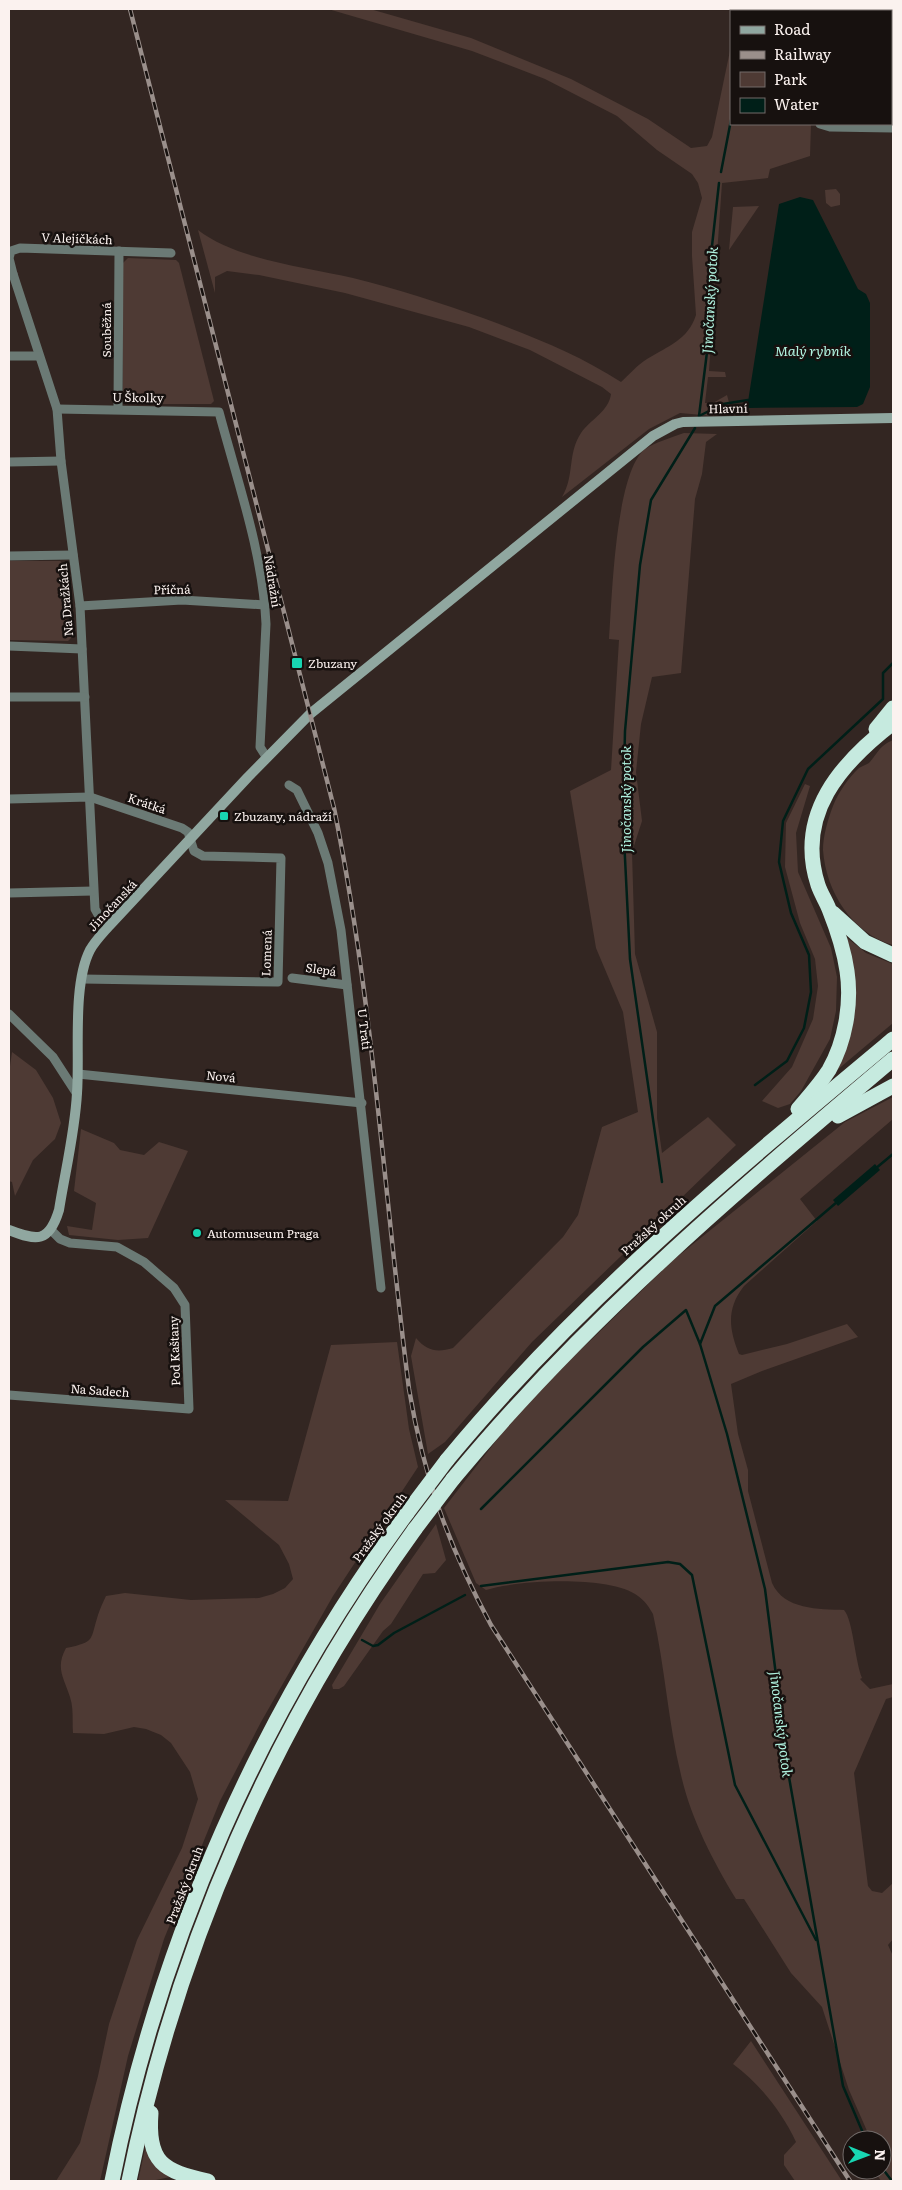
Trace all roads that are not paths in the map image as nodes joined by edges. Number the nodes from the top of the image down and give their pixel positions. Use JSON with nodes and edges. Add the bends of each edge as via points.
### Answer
{"nodes":[{"id":1,"x":823,"y":125,"type":"edge"},
{"id":2,"x":893,"y":128,"type":"edge"},
{"id":3,"x":119,"y":251,"type":"junction"},
{"id":4,"x":171,"y":253,"type":"dead end"},
{"id":5,"x":11,"y":274,"type":"edge"},
{"id":6,"x":9,"y":356,"type":"edge"},
{"id":7,"x":38,"y":356,"type":"junction"},
{"id":8,"x":57,"y":409,"type":"junction"},
{"id":9,"x":118,"y":409,"type":"junction"},
{"id":10,"x":219,"y":412,"type":"joint"},
{"id":11,"x":893,"y":418,"type":"edge"},
{"id":12,"x":61,"y":461,"type":"junction"},
{"id":13,"x":9,"y":462,"type":"edge"},
{"id":14,"x":73,"y":555,"type":"junction"},
{"id":15,"x":9,"y":556,"type":"edge"},
{"id":16,"x":265,"y":604,"type":"junction"},
{"id":17,"x":80,"y":606,"type":"junction"},
{"id":18,"x":9,"y":646,"type":"edge"},
{"id":19,"x":82,"y":649,"type":"junction"},
{"id":20,"x":9,"y":697,"type":"edge"},
{"id":21,"x":84,"y":697,"type":"junction"},
{"id":22,"x":331,"y":697,"type":"joint"},
{"id":23,"x":893,"y":708,"type":"edge"},
{"id":24,"x":892,"y":723,"type":"edge"},
{"id":25,"x":866,"y":745,"type":"junction"},
{"id":26,"x":267,"y":758,"type":"junction"},
{"id":27,"x":289,"y":785,"type":"dead end"},
{"id":28,"x":90,"y":797,"type":"junction"},
{"id":29,"x":9,"y":799,"type":"edge"},
{"id":30,"x":190,"y":840,"type":"junction"},
{"id":31,"x":93,"y":891,"type":"junction"},
{"id":32,"x":9,"y":893,"type":"edge"},
{"id":33,"x":828,"y":908,"type":"junction"},
{"id":34,"x":109,"y":926,"type":"junction"},
{"id":35,"x":893,"y":955,"type":"edge"},
{"id":36,"x":292,"y":978,"type":"dead end"},
{"id":37,"x":82,"y":979,"type":"junction"},
{"id":38,"x":347,"y":985,"type":"junction"},
{"id":39,"x":9,"y":1014,"type":"edge"},
{"id":40,"x":893,"y":1038,"type":"edge"},
{"id":41,"x":893,"y":1060,"type":"edge"},
{"id":42,"x":78,"y":1074,"type":"junction"},
{"id":43,"x":893,"y":1086,"type":"edge"},
{"id":44,"x":77,"y":1094,"type":"junction"},
{"id":45,"x":362,"y":1103,"type":"junction"},
{"id":46,"x":770,"y":1142,"type":"junction"},
{"id":47,"x":794,"y":1143,"type":"junction"},
{"id":48,"x":9,"y":1230,"type":"edge"},
{"id":49,"x":51,"y":1230,"type":"junction"},
{"id":50,"x":381,"y":1288,"type":"dead end"},
{"id":51,"x":9,"y":1395,"type":"edge"},
{"id":52,"x":189,"y":1409,"type":"joint"},
{"id":53,"x":154,"y":2075,"type":"junction"},
{"id":54,"x":112,"y":2181,"type":"edge"},
{"id":55,"x":129,"y":2181,"type":"edge"},
{"id":56,"x":208,"y":2181,"type":"edge"}],
"edges":[{"from":1,"to":2,"type":"street"},
{"from":3,"to":4,"type":"street","name":"V Alejíčkách"},
{"from":3,"to":5,"type":"street","name":"V Alejíčkách","via":[[20,248],[11,251]]},
{"from":3,"to":9,"type":"street","name":"Souběžná"},
{"from":5,"to":7,"type":"street","name":"Na Dražkách"},
{"from":6,"to":7,"type":"street"},
{"from":7,"to":8,"type":"street","name":"Na Dražkách"},
{"from":8,"to":9,"type":"street","name":"U Školky"},
{"from":8,"to":12,"type":"street","name":"Na Dražkách"},
{"from":9,"to":10,"type":"street","name":"U Školky"},
{"from":10,"to":16,"type":"street","name":"Nádražní","via":[[259,564]]},
{"from":11,"to":22,"type":"street","name":"Hlavní","via":[[675,424],[653,436]]},
{"from":12,"to":13,"type":"street"},
{"from":12,"to":14,"type":"street","name":"Na Dražkách"},
{"from":14,"to":15,"type":"street"},
{"from":14,"to":17,"type":"street","name":"Na Dražkách"},
{"from":16,"to":17,"type":"street","name":"Příčná","via":[[182,600]]},
{"from":16,"to":26,"type":"street","name":"Nádražní","via":[[260,747]]},
{"from":17,"to":19,"type":"street","name":"Na Dražkách"},
{"from":18,"to":19,"type":"street"},
{"from":19,"to":21,"type":"street","name":"Na Dražkách"},
{"from":20,"to":21,"type":"street"},
{"from":21,"to":28,"type":"street","name":"Na Dražkách"},
{"from":22,"to":26,"type":"street","name":"Jinočanská"},
{"from":23,"to":25,"type":"highway"},
{"from":24,"to":25,"type":"highway"},
{"from":25,"to":33,"type":"highway","via":[[832,782],[820,804],[816,820],[812,845],[814,869]]},
{"from":26,"to":30,"type":"street","name":"Jinočanská"},
{"from":27,"to":38,"type":"street","name":"U Trati","via":[[297,790],[318,833],[328,863],[341,930]]},
{"from":28,"to":29,"type":"street"},
{"from":28,"to":30,"type":"street","name":"Krátká","via":[[182,828],[188,832]]},
{"from":28,"to":31,"type":"street","name":"Na Dražkách"},
{"from":30,"to":34,"type":"street","name":"Jinočanská"},
{"from":30,"to":37,"type":"street","name":"Lomená","via":[[194,851],[203,856],[281,858],[278,982]]},
{"from":31,"to":32,"type":"street"},
{"from":31,"to":34,"type":"street","name":"Na Dražkách","via":[[94,909]]},
{"from":33,"to":35,"type":"highway","via":[[865,942]]},
{"from":33,"to":46,"type":"highway","via":[[847,972],[848,1004],[842,1040],[822,1080]]},
{"from":34,"to":37,"type":"street","name":"Jinočanská","via":[[90,950]]},
{"from":36,"to":38,"type":"street","name":"Slepá"},
{"from":37,"to":42,"type":"street","name":"Jinočanská"},
{"from":38,"to":45,"type":"street","name":"U Trati"},
{"from":39,"to":44,"type":"street","via":[[53,1057]]},
{"from":40,"to":46,"type":"highway","name":"Pražský okruh"},
{"from":41,"to":47,"type":"highway"},
{"from":42,"to":44,"type":"street","name":"Jinočanská"},
{"from":42,"to":45,"type":"street","name":"Nová"},
{"from":43,"to":47,"type":"highway"},
{"from":44,"to":49,"type":"street","name":"Jinočanská","via":[[59,1210]]},
{"from":45,"to":50,"type":"street","name":"U Trati"},
{"from":46,"to":54,"type":"highway","name":"Pražský okruh","bridge":true,"via":[[664,1234],[516,1381],[447,1460],[358,1582],[315,1650],[264,1742],[189,1911],[163,1986]]},
{"from":47,"to":53,"type":"highway","bridge":true,"via":[[598,1319],[518,1403],[453,1479],[370,1592],[292,1724],[232,1847],[176,1999]]},
{"from":48,"to":49,"type":"street","via":[[34,1238]]},
{"from":49,"to":52,"type":"street","name":"Pod Kaštany","via":[[70,1243],[117,1246],[144,1262],[174,1288],[185,1305]]},
{"from":51,"to":52,"type":"street","name":"Na Sadech"},
{"from":53,"to":55,"type":"highway"},
{"from":53,"to":56,"type":"highway","via":[[150,2132],[153,2150],[162,2163],[177,2173]]}]}
